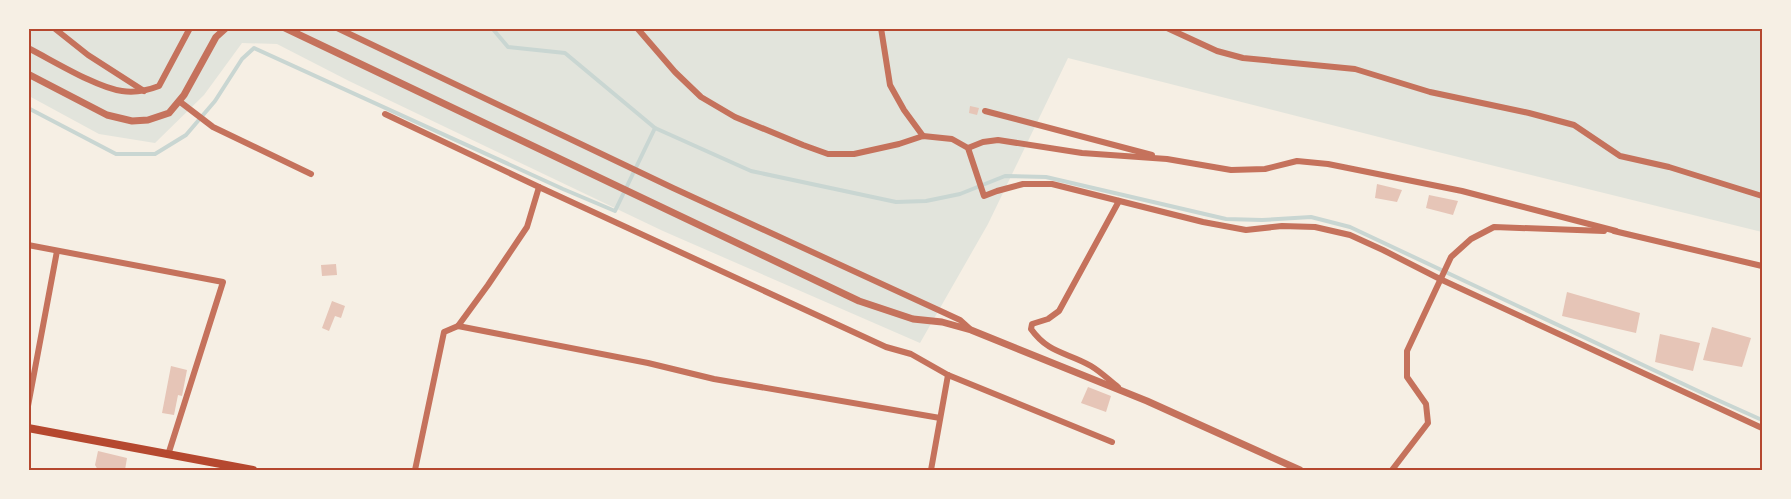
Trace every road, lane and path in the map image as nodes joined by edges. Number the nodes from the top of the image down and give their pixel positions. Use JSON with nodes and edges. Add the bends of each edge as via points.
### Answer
{"nodes":[{"id":1,"x":54,"y":28,"type":"edge"},
{"id":2,"x":190,"y":28,"type":"edge"},
{"id":3,"x":226,"y":28,"type":"edge"},
{"id":4,"x":285,"y":28,"type":"edge"},
{"id":5,"x":337,"y":28,"type":"edge"},
{"id":6,"x":637,"y":28,"type":"edge"},
{"id":7,"x":881,"y":28,"type":"edge"},
{"id":8,"x":1167,"y":28,"type":"edge"},
{"id":9,"x":28,"y":48,"type":"edge"},
{"id":10,"x":28,"y":74,"type":"edge"},
{"id":11,"x":144,"y":92,"type":"junction"},
{"id":12,"x":180,"y":100,"type":"junction"},
{"id":13,"x":985,"y":111,"type":"dead end"},
{"id":14,"x":386,"y":114,"type":"dead end"},
{"id":15,"x":923,"y":136,"type":"junction"},
{"id":16,"x":968,"y":148,"type":"junction"},
{"id":17,"x":1167,"y":159,"type":"junction"},
{"id":18,"x":311,"y":174,"type":"dead end"},
{"id":19,"x":539,"y":187,"type":"junction"},
{"id":20,"x":1762,"y":196,"type":"edge"},
{"id":21,"x":1119,"y":201,"type":"junction"},
{"id":22,"x":1616,"y":231,"type":"junction"},
{"id":23,"x":28,"y":245,"type":"edge"},
{"id":24,"x":57,"y":250,"type":"junction"},
{"id":25,"x":1762,"y":266,"type":"edge"},
{"id":26,"x":1440,"y":279,"type":"junction"},
{"id":27,"x":458,"y":326,"type":"junction"},
{"id":28,"x":971,"y":330,"type":"junction"},
{"id":29,"x":948,"y":375,"type":"junction"},
{"id":30,"x":1123,"y":391,"type":"junction"},
{"id":31,"x":28,"y":406,"type":"edge"},
{"id":32,"x":940,"y":418,"type":"junction"},
{"id":33,"x":28,"y":428,"type":"edge"},
{"id":34,"x":1762,"y":428,"type":"edge"},
{"id":35,"x":1112,"y":442,"type":"dead end"},
{"id":36,"x":168,"y":455,"type":"junction"},
{"id":37,"x":253,"y":471,"type":"edge"},
{"id":38,"x":416,"y":471,"type":"edge"},
{"id":39,"x":932,"y":471,"type":"edge"},
{"id":40,"x":1300,"y":471,"type":"edge"},
{"id":41,"x":1392,"y":471,"type":"edge"}],
"edges":[{"from":1,"to":11,"type":"street"},
{"from":2,"to":11,"type":"street","via":[[159,86]]},
{"from":3,"to":12,"type":"street","via":[[216,37]]},
{"from":4,"to":28,"type":"street","via":[[859,301],[913,319]]},
{"from":5,"to":28,"type":"street","via":[[960,320]]},
{"from":6,"to":15,"type":"street","via":[[701,97],[784,138],[828,154],[854,154]]},
{"from":7,"to":15,"type":"street","via":[[890,85]]},
{"from":8,"to":20,"type":"street","via":[[1217,51],[1243,58],[1355,69],[1430,92],[1574,125],[1620,156]]},
{"from":9,"to":11,"type":"street","via":[[97,83],[120,91]]},
{"from":10,"to":12,"type":"street","via":[[107,115],[132,121],[169,113]]},
{"from":12,"to":18,"type":"street","via":[[213,127]]},
{"from":13,"to":17,"type":"street"},
{"from":14,"to":19,"type":"street"},
{"from":15,"to":16,"type":"street","via":[[952,139]]},
{"from":16,"to":17,"type":"street","via":[[998,140],[1082,153]]},
{"from":16,"to":21,"type":"street","via":[[984,196],[1023,184],[1052,184]]},
{"from":17,"to":22,"type":"street","via":[[1231,170],[1265,169],[1297,161],[1328,164],[1462,191]]},
{"from":19,"to":27,"type":"street","via":[[528,227]]},
{"from":19,"to":29,"type":"street","via":[[886,347],[911,354]]},
{"from":21,"to":26,"type":"street","via":[[1246,230],[1282,226],[1338,232]]},
{"from":21,"to":30,"type":"street","via":[[1059,311],[1032,324],[1030,329],[1039,340],[1091,366]]},
{"from":22,"to":25,"type":"street"},
{"from":22,"to":26,"type":"street","via":[[1494,227],[1471,238],[1451,257]]},
{"from":23,"to":24,"type":"street"},
{"from":24,"to":31,"type":"street"},
{"from":24,"to":36,"type":"street","via":[[223,282]]},
{"from":26,"to":34,"type":"street"},
{"from":26,"to":41,"type":"street","via":[[1407,351],[1407,377],[1426,405],[1428,423]]},
{"from":27,"to":32,"type":"street","via":[[714,379]]},
{"from":27,"to":38,"type":"street","via":[[444,332]]},
{"from":28,"to":30,"type":"street"},
{"from":29,"to":32,"type":"street"},
{"from":29,"to":35,"type":"street"},
{"from":30,"to":40,"type":"street"},
{"from":32,"to":39,"type":"street"},
{"from":33,"to":36,"type":"main road"},
{"from":36,"to":37,"type":"main road"}]}
